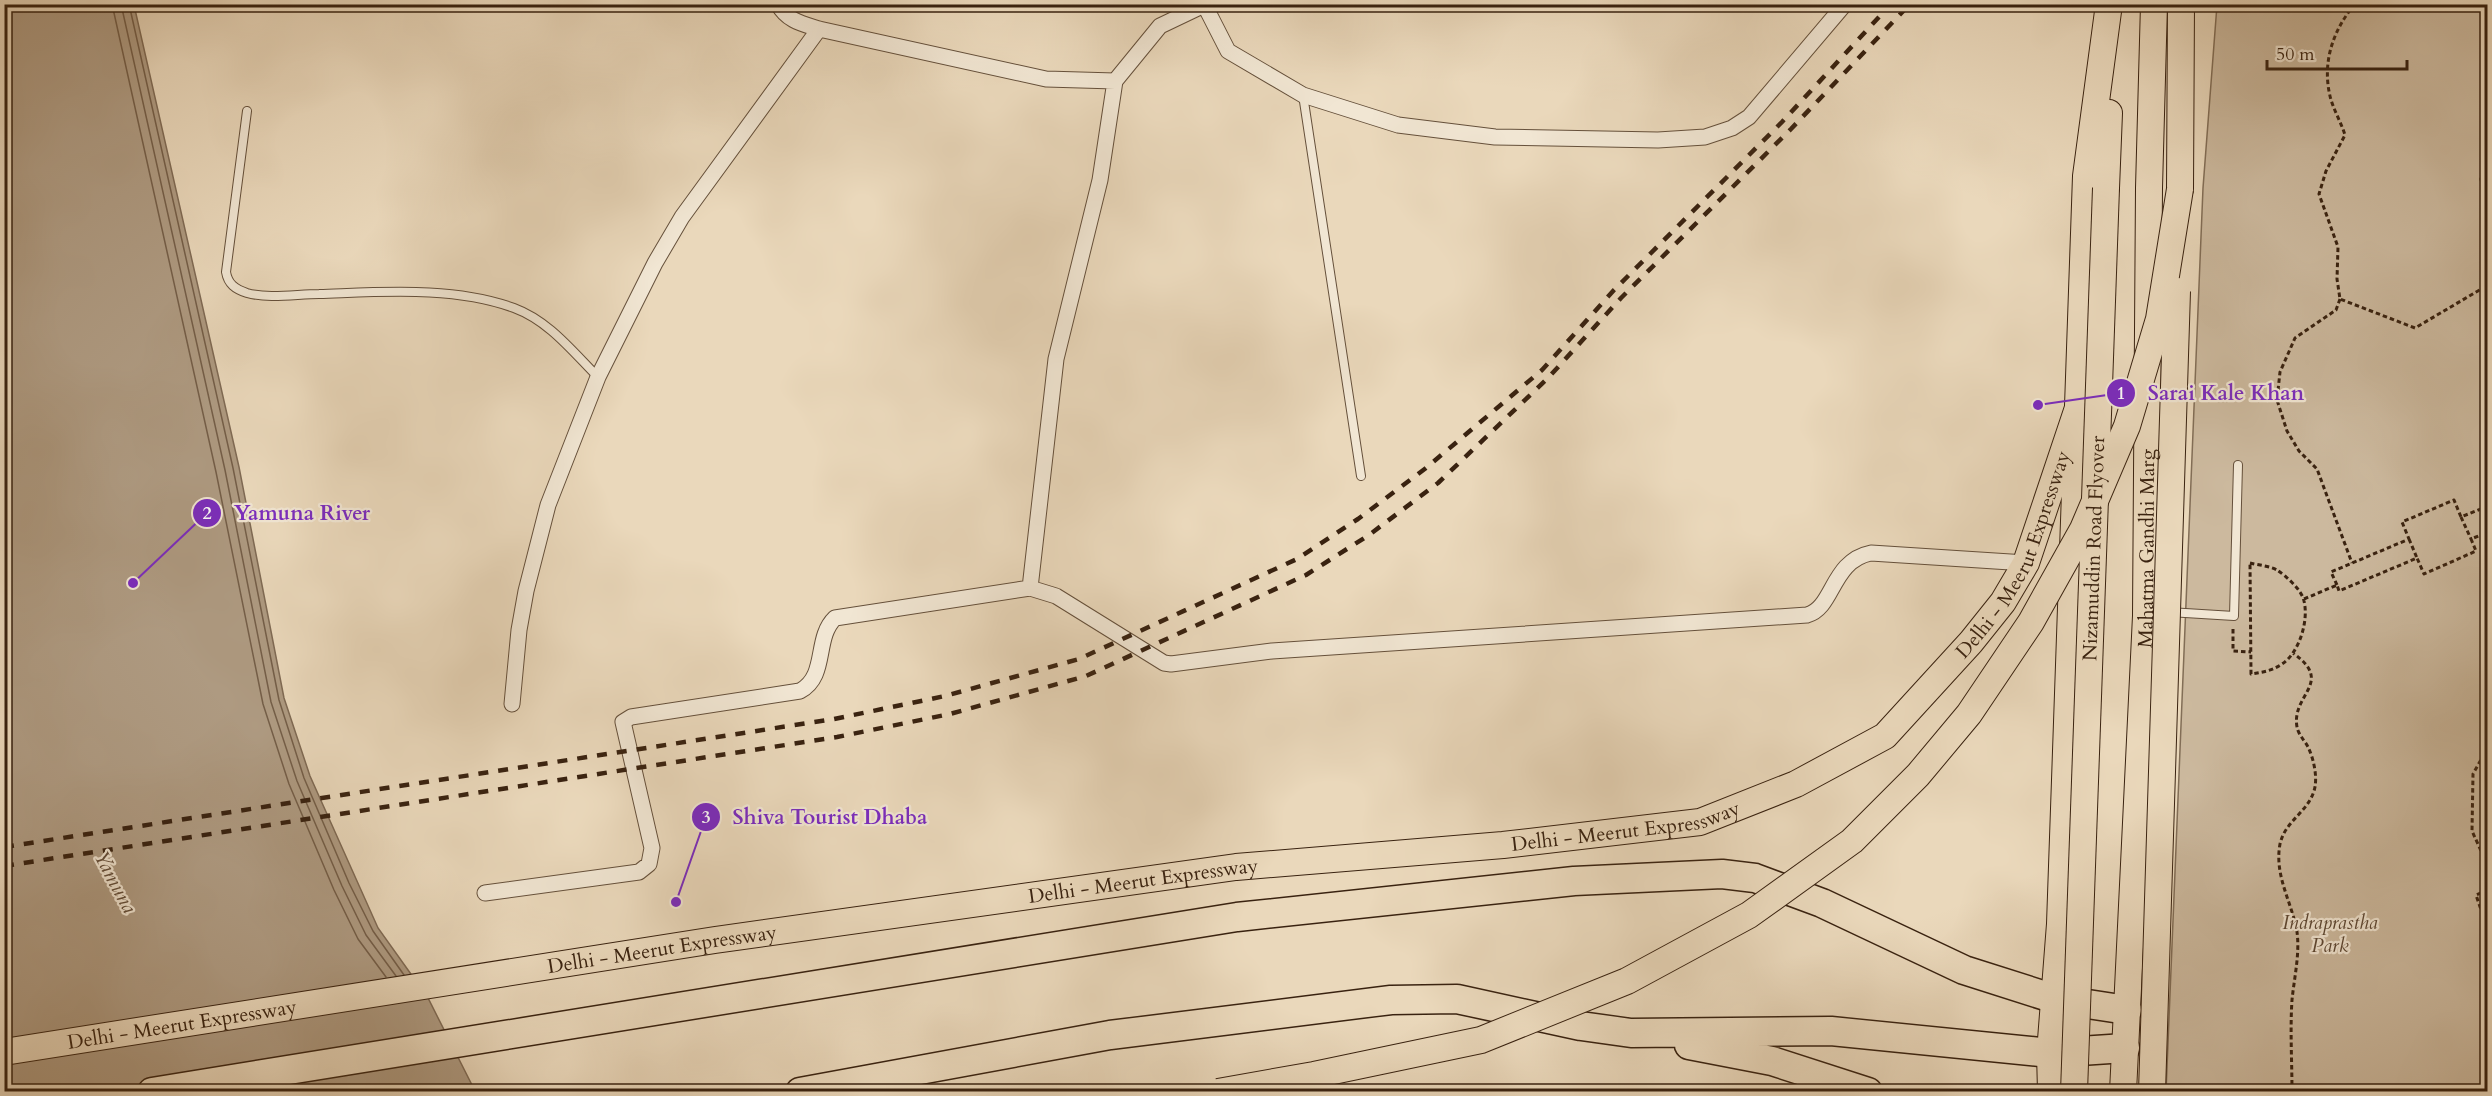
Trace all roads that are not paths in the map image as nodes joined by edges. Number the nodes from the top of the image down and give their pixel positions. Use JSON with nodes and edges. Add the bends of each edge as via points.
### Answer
{"nodes":[{"id":1,"x":778,"y":4,"type":"edge"},
{"id":2,"x":1845,"y":4,"type":"edge"},
{"id":3,"x":2111,"y":4,"type":"edge"},
{"id":4,"x":2154,"y":4,"type":"edge"},
{"id":5,"x":2181,"y":4,"type":"edge"},
{"id":6,"x":1204,"y":5,"type":"edge"},
{"id":7,"x":819,"y":29,"type":"junction"},
{"id":8,"x":1115,"y":81,"type":"junction"},
{"id":9,"x":1303,"y":95,"type":"junction"},
{"id":10,"x":247,"y":111,"type":"dead end"},
{"id":11,"x":2180,"y":189,"type":"junction"},
{"id":12,"x":597,"y":377,"type":"junction"},
{"id":13,"x":2078,"y":408,"type":"junction"},
{"id":14,"x":2238,"y":465,"type":"dead end"},
{"id":15,"x":1361,"y":476,"type":"dead end"},
{"id":16,"x":2026,"y":563,"type":"junction"},
{"id":17,"x":1030,"y":588,"type":"junction"},
{"id":18,"x":2146,"y":611,"type":"junction"},
{"id":19,"x":512,"y":704,"type":"dead end"},
{"id":20,"x":485,"y":893,"type":"dead end"},
{"id":21,"x":2055,"y":999,"type":"junction"},
{"id":22,"x":2127,"y":1010,"type":"junction"},
{"id":23,"x":1631,"y":1033,"type":"junction"},
{"id":24,"x":2125,"y":1048,"type":"junction"},
{"id":25,"x":4,"y":1052,"type":"edge"},
{"id":26,"x":2050,"y":1053,"type":"junction"},
{"id":27,"x":152,"y":1092,"type":"edge"},
{"id":28,"x":800,"y":1092,"type":"edge"},
{"id":29,"x":1218,"y":1092,"type":"edge"},
{"id":30,"x":1868,"y":1092,"type":"edge"},
{"id":31,"x":2051,"y":1092,"type":"edge"},
{"id":32,"x":2074,"y":1092,"type":"edge"},
{"id":33,"x":2123,"y":1092,"type":"edge"},
{"id":34,"x":2152,"y":1092,"type":"edge"}],
"edges":[{"from":1,"to":7,"type":"street","via":[[794,21]]},
{"from":2,"to":9,"type":"street","via":[[1749,117],[1705,137],[1495,137],[1398,125]]},
{"from":3,"to":13,"type":"highway","via":[[2086,176]]},
{"from":3,"to":32,"type":"highway","name":"Nizamuddin Road Flyover","bridge":true},
{"from":4,"to":18,"type":"highway","name":"Mahatma Gandhi Marg"},
{"from":5,"to":11,"type":"highway"},
{"from":6,"to":8,"type":"street","via":[[1160,26]]},
{"from":6,"to":9,"type":"street","via":[[1228,51]]},
{"from":7,"to":8,"type":"street","via":[[1046,79]]},
{"from":7,"to":12,"type":"street","via":[[682,217]]},
{"from":8,"to":17,"type":"street","via":[[1100,180],[1052,383]]},
{"from":9,"to":15,"type":"lane"},
{"from":10,"to":12,"type":"lane","via":[[226,272],[227,280],[235,288],[264,295],[380,292],[491,301],[531,315],[548,326]]},
{"from":11,"to":29,"type":"highway","bridge":true,"via":[[2159,319],[2127,426],[2083,529],[2031,622],[1969,714],[1918,775],[1852,841],[1749,915],[1637,975],[1481,1040]]},
{"from":11,"to":34,"type":"highway","bridge":true},
{"from":12,"to":19,"type":"street","via":[[548,505],[526,591]]},
{"from":13,"to":16,"type":"highway","name":"Delhi - Meerut Expressway"},
{"from":13,"to":21,"type":"highway"},
{"from":14,"to":18,"type":"lane","via":[[2234,616]]},
{"from":16,"to":17,"type":"street","via":[[1870,553],[1847,562],[1817,611],[1807,615],[1284,650],[1171,664],[1056,596]]},
{"from":16,"to":25,"type":"highway","name":"Delhi - Meerut Expressway","via":[[1971,642],[1885,736],[1796,784],[1700,822],[1503,845],[1236,867],[715,940]]},
{"from":17,"to":20,"type":"street","via":[[835,618],[815,678],[800,691],[626,718],[622,725],[652,848],[648,864],[639,872]]},
{"from":18,"to":22,"type":"highway","name":"Mahatma Gandhi Marg"},
{"from":21,"to":22,"type":"highway"},
{"from":21,"to":26,"type":"highway"},
{"from":21,"to":27,"type":"highway","via":[[1964,970],[1755,878],[1722,874],[1574,881],[1237,917]]},
{"from":22,"to":24,"type":"highway","name":"Mahatma Gandhi Marg"},
{"from":23,"to":26,"type":"highway","via":[[1831,1031]]},
{"from":23,"to":28,"type":"highway","via":[[1457,999],[1390,1000],[1110,1035]]},
{"from":23,"to":30,"type":"highway","via":[[1772,1061]]},
{"from":24,"to":26,"type":"highway"},
{"from":24,"to":33,"type":"highway","name":"Mahatma Gandhi Marg"},
{"from":26,"to":31,"type":"highway"}]}
